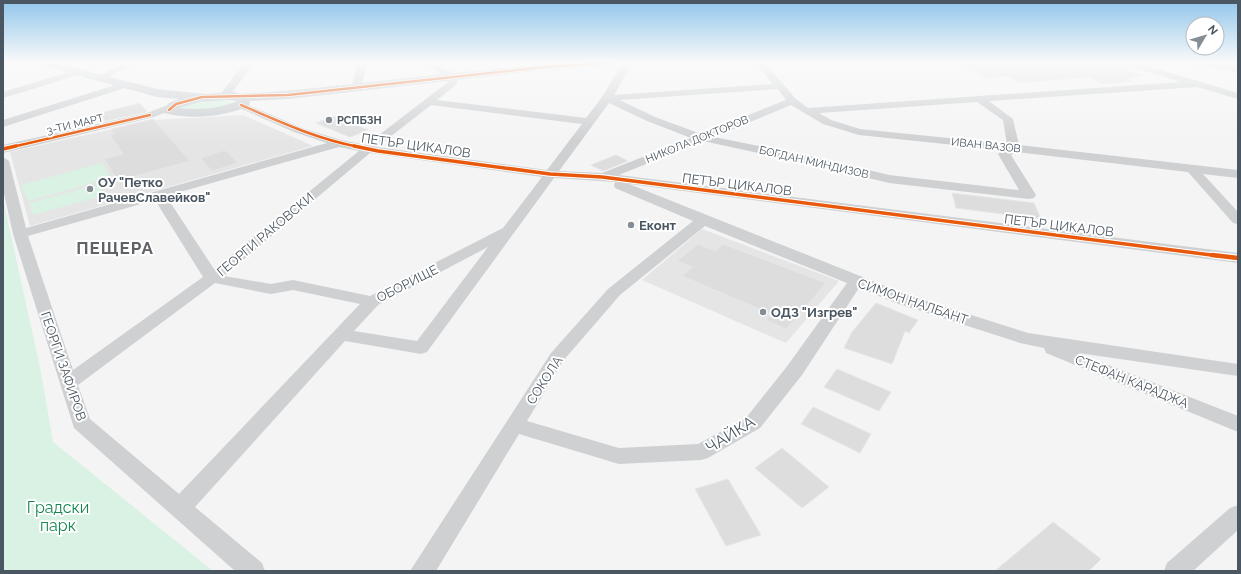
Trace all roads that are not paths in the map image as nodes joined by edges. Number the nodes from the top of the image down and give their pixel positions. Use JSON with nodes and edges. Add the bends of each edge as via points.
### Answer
{"nodes":[{"id":1,"x":24,"y":89,"type":"edge"},
{"id":2,"x":110,"y":89,"type":"edge"},
{"id":3,"x":142,"y":89,"type":"edge"},
{"id":4,"x":230,"y":89,"type":"edge"},
{"id":5,"x":348,"y":89,"type":"edge"},
{"id":6,"x":445,"y":89,"type":"edge"},
{"id":7,"x":612,"y":89,"type":"edge"},
{"id":8,"x":740,"y":89,"type":"edge"},
{"id":9,"x":782,"y":89,"type":"edge"},
{"id":10,"x":1128,"y":89,"type":"edge"},
{"id":11,"x":1214,"y":89,"type":"edge"},
{"id":12,"x":157,"y":93,"type":"junction"},
{"id":13,"x":3,"y":95,"type":"edge"},
{"id":14,"x":224,"y":96,"type":"junction"},
{"id":15,"x":1238,"y":96,"type":"edge"},
{"id":16,"x":202,"y":97,"type":"junction"},
{"id":17,"x":607,"y":98,"type":"junction"},
{"id":18,"x":979,"y":99,"type":"junction"},
{"id":19,"x":792,"y":101,"type":"junction"},
{"id":20,"x":242,"y":102,"type":"junction"},
{"id":21,"x":428,"y":102,"type":"junction"},
{"id":22,"x":175,"y":108,"type":"junction"},
{"id":23,"x":218,"y":110,"type":"junction"},
{"id":24,"x":806,"y":111,"type":"junction"},
{"id":25,"x":256,"y":113,"type":"junction"},
{"id":26,"x":588,"y":122,"type":"junction"},
{"id":27,"x":3,"y":124,"type":"edge"},
{"id":28,"x":699,"y":137,"type":"junction"},
{"id":29,"x":339,"y":143,"type":"junction"},
{"id":30,"x":1014,"y":148,"type":"junction"},
{"id":31,"x":3,"y":149,"type":"edge"},
{"id":32,"x":368,"y":149,"type":"junction"},
{"id":33,"x":3,"y":162,"type":"edge"},
{"id":34,"x":1192,"y":169,"type":"junction"},
{"id":35,"x":550,"y":174,"type":"junction"},
{"id":36,"x":1238,"y":174,"type":"edge"},
{"id":37,"x":602,"y":178,"type":"junction"},
{"id":38,"x":159,"y":196,"type":"junction"},
{"id":39,"x":703,"y":220,"type":"junction"},
{"id":40,"x":1238,"y":220,"type":"edge"},
{"id":41,"x":508,"y":231,"type":"junction"},
{"id":42,"x":20,"y":234,"type":"junction"},
{"id":43,"x":1238,"y":258,"type":"edge"},
{"id":44,"x":212,"y":278,"type":"junction"},
{"id":45,"x":856,"y":281,"type":"junction"},
{"id":46,"x":372,"y":301,"type":"junction"},
{"id":47,"x":341,"y":334,"type":"junction"},
{"id":48,"x":1026,"y":339,"type":"junction"},
{"id":49,"x":1238,"y":370,"type":"edge"},
{"id":50,"x":68,"y":383,"type":"junction"},
{"id":51,"x":1238,"y":424,"type":"edge"},
{"id":52,"x":514,"y":425,"type":"junction"},
{"id":53,"x":180,"y":508,"type":"junction"},
{"id":54,"x":1238,"y":515,"type":"edge"},
{"id":55,"x":253,"y":571,"type":"edge"},
{"id":56,"x":422,"y":571,"type":"edge"},
{"id":57,"x":1176,"y":571,"type":"edge"}],
"edges":[{"from":1,"to":13,"type":"street"},
{"from":2,"to":27,"type":"street"},
{"from":3,"to":12,"type":"main road"},
{"from":4,"to":14,"type":"street"},
{"from":5,"to":20,"type":"main road"},
{"from":6,"to":21,"type":"street","name":"ГЕОРГИ РАКОВСКИ"},
{"from":7,"to":17,"type":"street","name":"ОБОРИЩЕ"},
{"from":8,"to":17,"type":"street"},
{"from":9,"to":19,"type":"street","name":"ИВАН ВАЗОВ"},
{"from":10,"to":18,"type":"street"},
{"from":11,"to":15,"type":"street"},
{"from":12,"to":16,"type":"main road"},
{"from":12,"to":22,"type":"main road"},
{"from":14,"to":16,"type":"main road"},
{"from":14,"to":20,"type":"main road"},
{"from":16,"to":22,"type":"main road"},
{"from":17,"to":26,"type":"street","name":"ОБОРИЩЕ"},
{"from":17,"to":28,"type":"street","name":"БОГДАН МИНДИЗОВ","via":[[651,119]]},
{"from":18,"to":24,"type":"street"},
{"from":18,"to":30,"type":"street","via":[[1008,119]]},
{"from":19,"to":24,"type":"street","name":"ИВАН ВАЗОВ"},
{"from":19,"to":28,"type":"street","name":"НИКОЛА ДОКТОРОВ"},
{"from":20,"to":23,"type":"main road"},
{"from":20,"to":25,"type":"street","name":"ПЕТЪР ЦИКАЛОВ"},
{"from":21,"to":26,"type":"street"},
{"from":21,"to":32,"type":"street","name":"ГЕОРГИ РАКОВСКИ"},
{"from":22,"to":23,"type":"main road"},
{"from":22,"to":31,"type":"street","name":"3-ТИ МАРТ"},
{"from":23,"to":25,"type":"street","name":"ПЕТЪР ЦИКАЛОВ"},
{"from":24,"to":30,"type":"street","name":"ИВАН ВАЗОВ","via":[[826,122],[859,132]]},
{"from":25,"to":29,"type":"street","name":"ПЕТЪР ЦИКАЛОВ"},
{"from":26,"to":35,"type":"street","name":"ОБОРИЩЕ"},
{"from":28,"to":30,"type":"street","name":"БОГДАН МИНДИЗОВ","via":[[889,179],[1029,195],[1004,154]]},
{"from":28,"to":37,"type":"street","name":"НИКОЛА ДОКТОРОВ"},
{"from":29,"to":32,"type":"street","name":"ПЕТЪР ЦИКАЛОВ"},
{"from":29,"to":38,"type":"street"},
{"from":30,"to":34,"type":"street","name":"ИВАН ВАЗОВ"},
{"from":32,"to":35,"type":"street","name":"ПЕТЪР ЦИКАЛОВ"},
{"from":32,"to":44,"type":"street","name":"ГЕОРГИ РАКОВСКИ"},
{"from":33,"to":42,"type":"street","name":"ГЕОРГИ ЗАФИРОВ"},
{"from":34,"to":36,"type":"street","name":"ИВАН ВАЗОВ"},
{"from":34,"to":40,"type":"street"},
{"from":35,"to":37,"type":"street","name":"ПЕТЪР ЦИКАЛОВ"},
{"from":35,"to":41,"type":"street","name":"ОБОРИЩЕ"},
{"from":37,"to":39,"type":"street","name":"СИМОН НАЛБАНТ"},
{"from":37,"to":43,"type":"street","name":"ПЕТЪР ЦИКАЛОВ"},
{"from":38,"to":42,"type":"street"},
{"from":38,"to":44,"type":"street"},
{"from":39,"to":45,"type":"street","name":"СИМОН НАЛБАНТ"},
{"from":39,"to":52,"type":"street","name":"СОКОЛА","via":[[614,292],[557,357]]},
{"from":41,"to":46,"type":"street","name":"ОБОРИЩЕ"},
{"from":41,"to":47,"type":"street","via":[[421,348]]},
{"from":42,"to":50,"type":"street","name":"ГЕОРГИ ЗАФИРОВ"},
{"from":44,"to":46,"type":"street","via":[[271,289],[293,285]]},
{"from":44,"to":50,"type":"street","name":"ГЕОРГИ РАКОВСКИ"},
{"from":45,"to":48,"type":"street","name":"СИМОН НАЛБАНТ","via":[[902,299]]},
{"from":45,"to":52,"type":"street","name":"ЧАЙКА","via":[[795,370],[753,423],[701,452],[619,456]]},
{"from":46,"to":47,"type":"street","name":"ОБОРИЩЕ"},
{"from":47,"to":53,"type":"street","name":"ОБОРИЩЕ"},
{"from":48,"to":49,"type":"street","name":"СИМОН НАЛБАНТ"},
{"from":48,"to":51,"type":"street","name":"СТЕФАН КАРАДЖА"},
{"from":50,"to":53,"type":"street","name":"ГЕОРГИ ЗАФИРОВ","via":[[81,423]]},
{"from":52,"to":56,"type":"street","name":"СОКОЛА"},
{"from":53,"to":55,"type":"street","name":"ГЕОРГИ ЗАФИРОВ"},
{"from":54,"to":57,"type":"street"}]}
